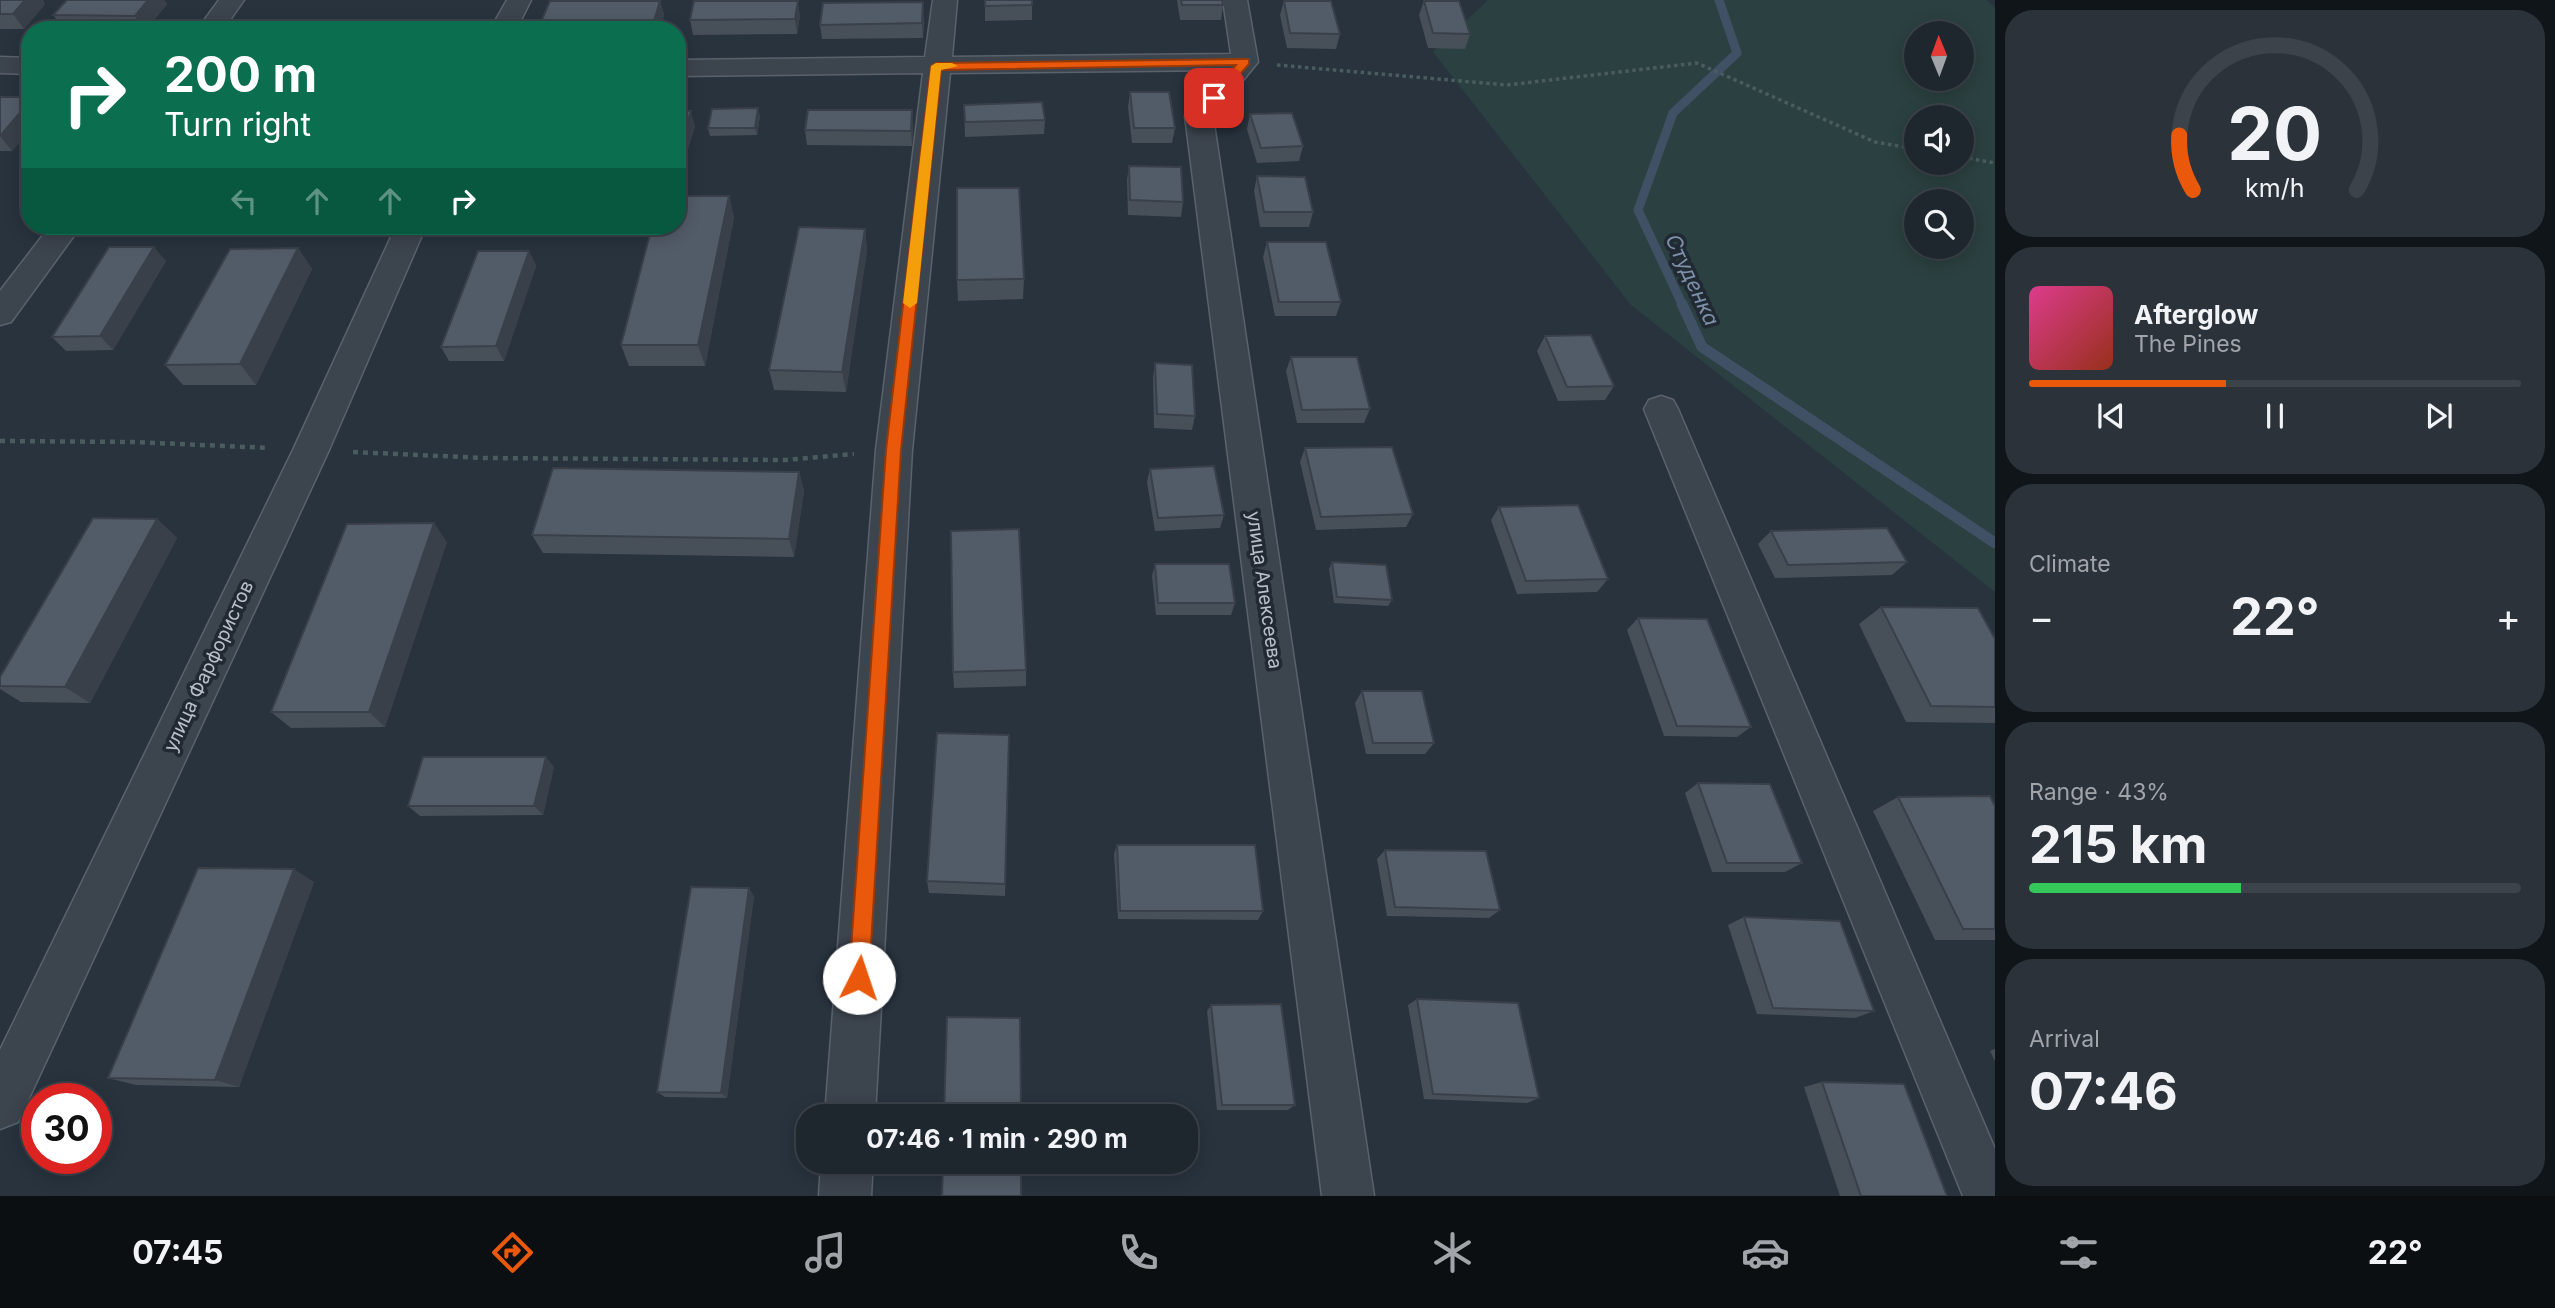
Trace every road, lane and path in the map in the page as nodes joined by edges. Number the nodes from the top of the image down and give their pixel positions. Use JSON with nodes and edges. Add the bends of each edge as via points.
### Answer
{"nodes":[{"id":1,"x":232,"y":0,"type":"edge"},
{"id":2,"x":519,"y":0,"type":"edge"},
{"id":3,"x":945,"y":0,"type":"edge"},
{"id":4,"x":1235,"y":0,"type":"edge"},
{"id":5,"x":217,"y":21,"type":"edge"},
{"id":6,"x":508,"y":21,"type":"edge"},
{"id":7,"x":1245,"y":62,"type":"junction"},
{"id":8,"x":0,"y":65,"type":"edge"},
{"id":9,"x":21,"y":65,"type":"edge"},
{"id":10,"x":936,"y":66,"type":"junction"},
{"id":11,"x":686,"y":68,"type":"edge"},
{"id":12,"x":1904,"y":147,"type":"edge"},
{"id":13,"x":1974,"y":159,"type":"edge"},
{"id":14,"x":1995,"y":163,"type":"edge"},
{"id":15,"x":58,"y":235,"type":"edge"},
{"id":16,"x":407,"y":235,"type":"edge"},
{"id":17,"x":0,"y":314,"type":"edge"},
{"id":18,"x":1661,"y":409,"type":"dead end"},
{"id":19,"x":0,"y":441,"type":"edge"},
{"id":20,"x":311,"y":450,"type":"junction"},
{"id":21,"x":894,"y":450,"type":"junction"},
{"id":22,"x":0,"y":1104,"type":"edge"},
{"id":23,"x":851,"y":1104,"type":"edge"},
{"id":24,"x":846,"y":1174,"type":"edge"},
{"id":25,"x":845,"y":1196,"type":"edge"},
{"id":26,"x":1348,"y":1196,"type":"edge"},
{"id":27,"x":1989,"y":1196,"type":"edge"}],
"edges":[{"from":1,"to":5,"type":"street"},
{"from":2,"to":6,"type":"street"},
{"from":3,"to":10,"type":"street"},
{"from":4,"to":7,"type":"street"},
{"from":7,"to":10,"type":"street"},
{"from":7,"to":12,"type":"path","via":[[1507,85],[1697,63],[1875,142]]},
{"from":7,"to":26,"type":"street","name":"улица Алексеева","via":[[1199,116]]},
{"from":8,"to":9,"type":"street"},
{"from":10,"to":11,"type":"street"},
{"from":10,"to":21,"type":"street"},
{"from":13,"to":14,"type":"path"},
{"from":15,"to":17,"type":"street"},
{"from":16,"to":20,"type":"street","name":"улица Фарфористов"},
{"from":18,"to":27,"type":"street"},
{"from":19,"to":20,"type":"path"},
{"from":20,"to":21,"type":"path","via":[[484,458],[771,460]]},
{"from":20,"to":22,"type":"street","name":"улица Фарфористов"},
{"from":21,"to":23,"type":"street"},
{"from":24,"to":25,"type":"street"}]}
